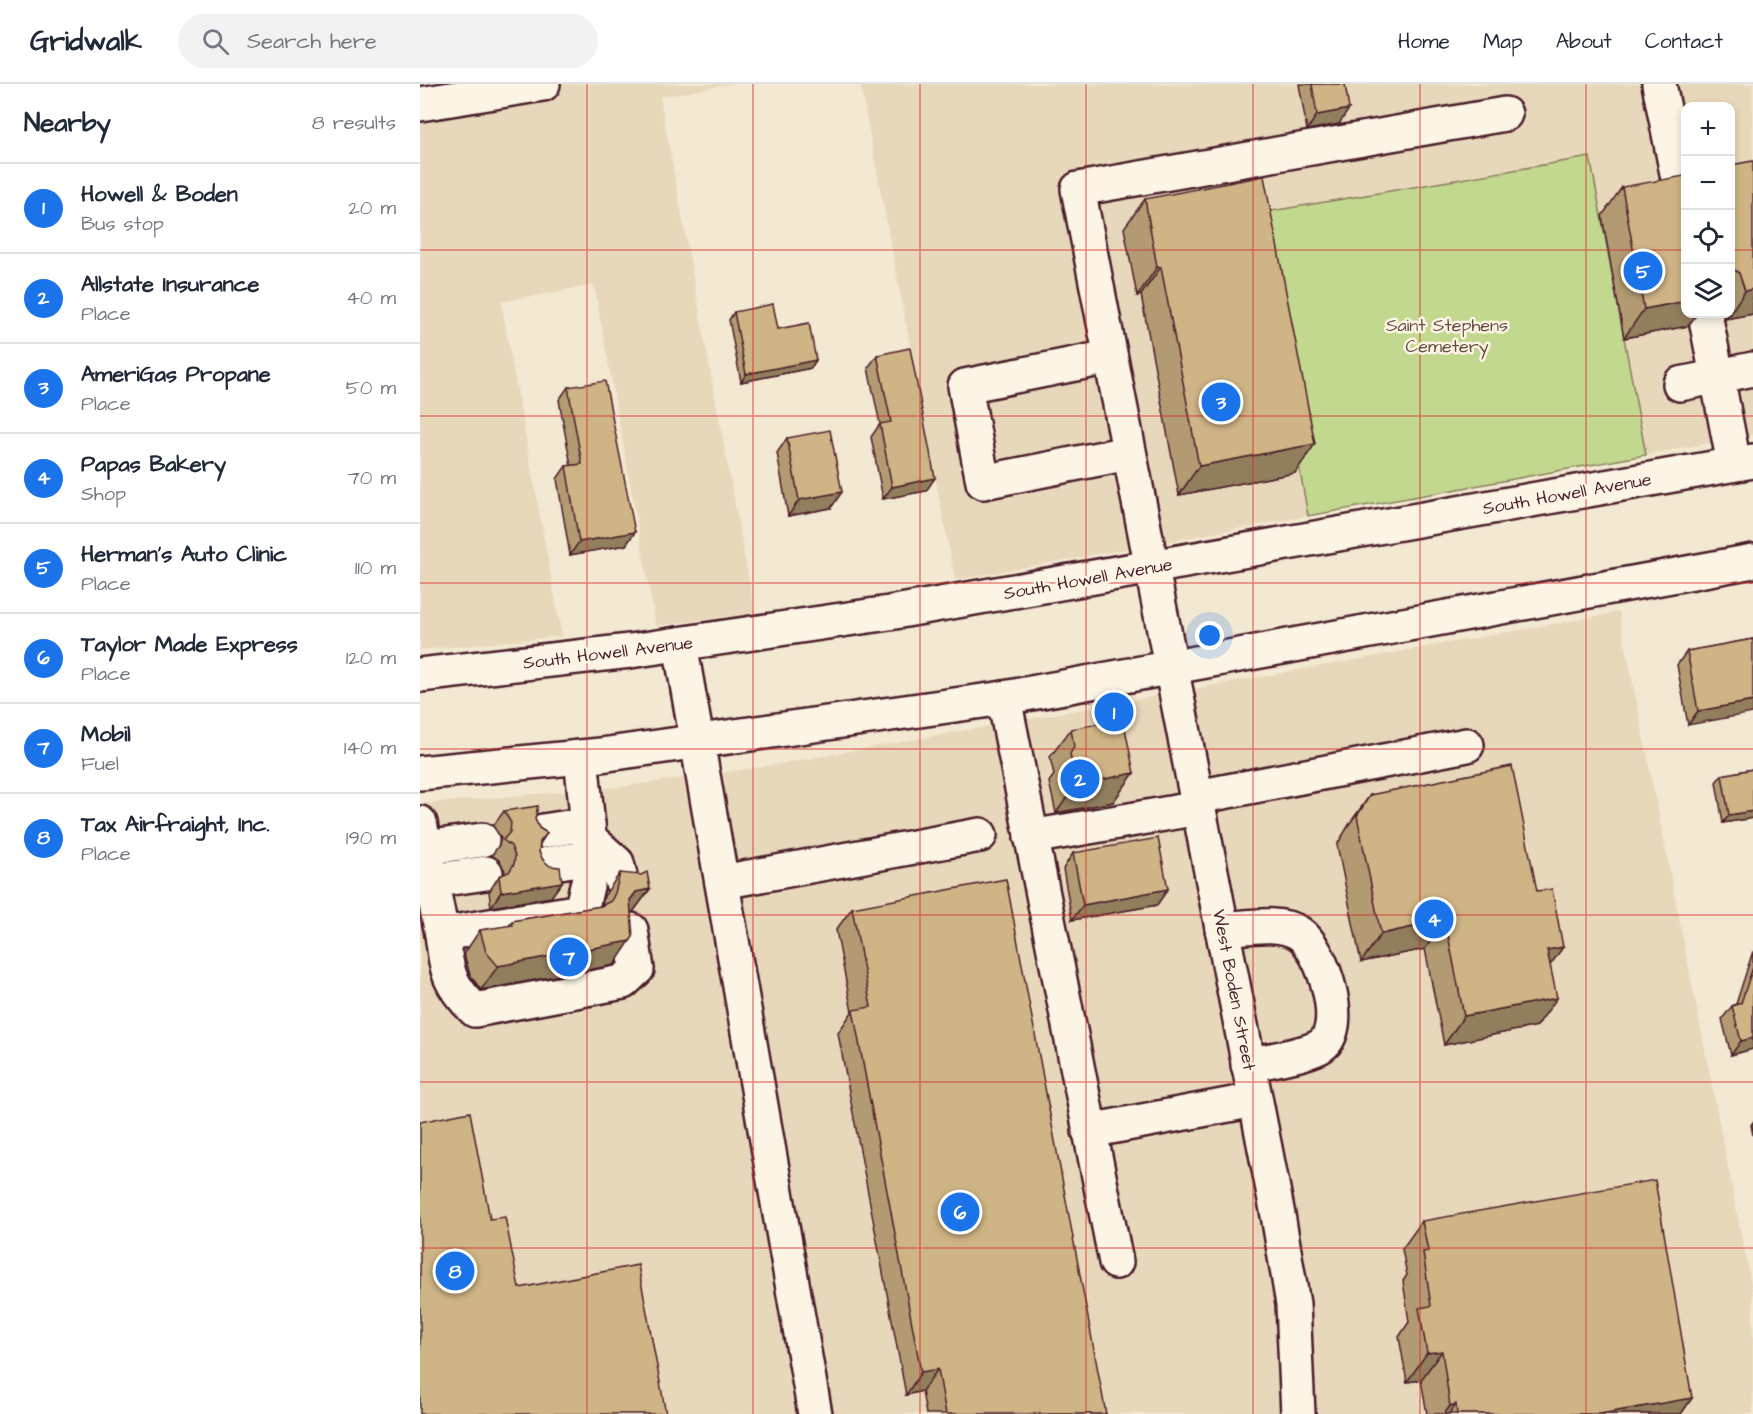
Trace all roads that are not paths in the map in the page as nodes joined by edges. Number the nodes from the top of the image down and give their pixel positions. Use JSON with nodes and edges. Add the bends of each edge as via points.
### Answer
{"nodes":[{"id":1,"x":543,"y":84,"type":"edge"},
{"id":2,"x":1659,"y":84,"type":"edge"},
{"id":3,"x":420,"y":104,"type":"edge"},
{"id":4,"x":1505,"y":114,"type":"dead end"},
{"id":5,"x":1684,"y":210,"type":"edge"},
{"id":6,"x":1705,"y":318,"type":"edge"},
{"id":7,"x":1110,"y":357,"type":"junction"},
{"id":8,"x":1753,"y":369,"type":"edge"},
{"id":9,"x":1717,"y":376,"type":"junction"},
{"id":10,"x":1680,"y":384,"type":"dead end"},
{"id":11,"x":1128,"y":453,"type":"junction"},
{"id":12,"x":1744,"y":463,"type":"edge"},
{"id":13,"x":1753,"y":561,"type":"edge"},
{"id":14,"x":1150,"y":568,"type":"junction"},
{"id":15,"x":680,"y":644,"type":"junction"},
{"id":16,"x":1170,"y":670,"type":"junction"},
{"id":17,"x":420,"y":675,"type":"edge"},
{"id":18,"x":1004,"y":698,"type":"junction"},
{"id":19,"x":697,"y":742,"type":"junction"},
{"id":20,"x":1467,"y":745,"type":"dead end"},
{"id":21,"x":581,"y":757,"type":"junction"},
{"id":22,"x":420,"y":773,"type":"edge"},
{"id":23,"x":1198,"y":802,"type":"junction"},
{"id":24,"x":543,"y":831,"type":"edge"},
{"id":25,"x":980,"y":835,"type":"dead end"},
{"id":26,"x":422,"y":836,"type":"edge"},
{"id":27,"x":1031,"y":837,"type":"junction"},
{"id":28,"x":482,"y":840,"type":"dead end"},
{"id":29,"x":589,"y":840,"type":"junction"},
{"id":30,"x":547,"y":864,"type":"edge"},
{"id":31,"x":486,"y":873,"type":"dead end"},
{"id":32,"x":621,"y":880,"type":"edge"},
{"id":33,"x":431,"y":881,"type":"junction"},
{"id":34,"x":722,"y":882,"type":"junction"},
{"id":35,"x":1222,"y":929,"type":"junction"},
{"id":36,"x":631,"y":930,"type":"edge"},
{"id":37,"x":442,"y":934,"type":"junction"},
{"id":38,"x":1248,"y":1065,"type":"junction"},
{"id":39,"x":1255,"y":1100,"type":"junction"},
{"id":40,"x":1089,"y":1131,"type":"junction"},
{"id":41,"x":1116,"y":1262,"type":"dead end"},
{"id":42,"x":815,"y":1414,"type":"edge"},
{"id":43,"x":1298,"y":1414,"type":"edge"}],
"edges":[{"from":1,"to":3,"type":"main road"},
{"from":2,"to":5,"type":"main road"},
{"from":4,"to":7,"type":"main road","name":"West Boden Street","via":[[1077,189]]},
{"from":6,"to":9,"type":"main road"},
{"from":7,"to":11,"type":"main road","name":"West Boden Street"},
{"from":7,"to":11,"type":"main road","via":[[965,386],[983,482]]},
{"from":8,"to":9,"type":"main road"},
{"from":9,"to":10,"type":"main road"},
{"from":9,"to":12,"type":"main road"},
{"from":11,"to":14,"type":"main road","name":"West Boden Street"},
{"from":12,"to":14,"type":"main road","name":"South Howell Avenue"},
{"from":13,"to":16,"type":"main road"},
{"from":14,"to":15,"type":"main road","name":"South Howell Avenue"},
{"from":14,"to":16,"type":"main road","name":"West Boden Street"},
{"from":15,"to":17,"type":"main road","name":"South Howell Avenue"},
{"from":15,"to":19,"type":"main road"},
{"from":16,"to":18,"type":"main road"},
{"from":16,"to":23,"type":"main road","name":"West Boden Street"},
{"from":18,"to":19,"type":"main road"},
{"from":18,"to":27,"type":"main road"},
{"from":19,"to":21,"type":"main road"},
{"from":19,"to":34,"type":"main road"},
{"from":20,"to":23,"type":"main road"},
{"from":21,"to":22,"type":"main road"},
{"from":21,"to":29,"type":"main road"},
{"from":23,"to":27,"type":"main road"},
{"from":23,"to":35,"type":"main road","name":"West Boden Street"},
{"from":24,"to":29,"type":"main road"},
{"from":25,"to":34,"type":"main road"},
{"from":26,"to":28,"type":"main road"},
{"from":26,"to":33,"type":"main road"},
{"from":27,"to":40,"type":"main road"},
{"from":29,"to":30,"type":"main road"},
{"from":29,"to":32,"type":"main road","via":[[617,863]]},
{"from":29,"to":37,"type":"main road","via":[[592,865],[580,911]]},
{"from":31,"to":33,"type":"main road"},
{"from":33,"to":37,"type":"main road"},
{"from":34,"to":42,"type":"main road"},
{"from":35,"to":38,"type":"main road","name":"West Boden Street"},
{"from":35,"to":38,"type":"main road","via":[[1272,926],[1298,932],[1314,948],[1327,979],[1333,1016],[1330,1036],[1319,1046]]},
{"from":36,"to":37,"type":"main road","via":[[637,969],[623,982],[475,1010],[456,991],[447,970]]},
{"from":38,"to":39,"type":"main road","name":"West Boden Street"},
{"from":39,"to":40,"type":"main road"},
{"from":39,"to":43,"type":"main road","name":"West Boden Street","via":[[1293,1304]]},
{"from":40,"to":41,"type":"main road"}]}
